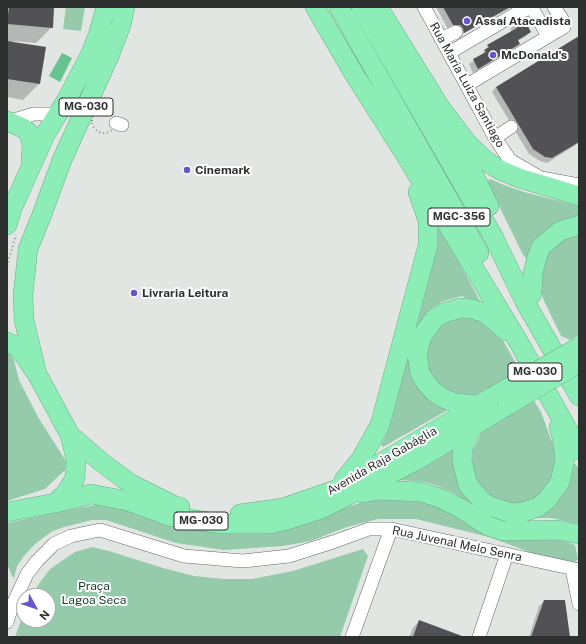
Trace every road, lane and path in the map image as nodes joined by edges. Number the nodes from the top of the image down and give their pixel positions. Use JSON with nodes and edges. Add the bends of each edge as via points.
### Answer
{"nodes":[{"id":1,"x":106,"y":7,"type":"edge"},
{"id":2,"x":125,"y":7,"type":"edge"},
{"id":3,"x":315,"y":7,"type":"edge"},
{"id":4,"x":339,"y":7,"type":"edge"},
{"id":5,"x":361,"y":7,"type":"edge"},
{"id":6,"x":378,"y":7,"type":"edge"},
{"id":7,"x":424,"y":7,"type":"edge"},
{"id":8,"x":554,"y":7,"type":"edge"},
{"id":9,"x":530,"y":8,"type":"edge"},
{"id":10,"x":456,"y":32,"type":"dead end"},
{"id":11,"x":548,"y":36,"type":"junction"},
{"id":12,"x":441,"y":39,"type":"junction"},
{"id":13,"x":451,"y":56,"type":"junction"},
{"id":14,"x":466,"y":85,"type":"junction"},
{"id":15,"x":440,"y":107,"type":"junction"},
{"id":16,"x":34,"y":114,"type":"junction"},
{"id":17,"x":58,"y":114,"type":"junction"},
{"id":18,"x":7,"y":121,"type":"edge"},
{"id":19,"x":511,"y":128,"type":"dead end"},
{"id":20,"x":46,"y":134,"type":"junction"},
{"id":21,"x":495,"y":138,"type":"junction"},
{"id":22,"x":406,"y":156,"type":"junction"},
{"id":23,"x":62,"y":160,"type":"junction"},
{"id":24,"x":30,"y":168,"type":"junction"},
{"id":25,"x":579,"y":185,"type":"edge"},
{"id":26,"x":579,"y":196,"type":"edge"},
{"id":27,"x":7,"y":225,"type":"edge"},
{"id":28,"x":579,"y":225,"type":"edge"},
{"id":29,"x":532,"y":294,"type":"junction"},
{"id":30,"x":518,"y":341,"type":"junction"},
{"id":31,"x":7,"y":342,"type":"edge"},
{"id":32,"x":579,"y":347,"type":"edge"},
{"id":33,"x":579,"y":363,"type":"edge"},
{"id":34,"x":37,"y":374,"type":"junction"},
{"id":35,"x":579,"y":380,"type":"edge"},
{"id":36,"x":579,"y":396,"type":"edge"},
{"id":37,"x":552,"y":403,"type":"junction"},
{"id":38,"x":488,"y":407,"type":"junction"},
{"id":39,"x":579,"y":428,"type":"edge"},
{"id":40,"x":70,"y":435,"type":"junction"},
{"id":41,"x":579,"y":450,"type":"edge"},
{"id":42,"x":341,"y":493,"type":"junction"},
{"id":43,"x":55,"y":503,"type":"junction"},
{"id":44,"x":7,"y":512,"type":"edge"},
{"id":45,"x":391,"y":529,"type":"junction"},
{"id":46,"x":579,"y":534,"type":"edge"},
{"id":47,"x":507,"y":554,"type":"junction"},
{"id":48,"x":575,"y":570,"type":"edge"},
{"id":49,"x":579,"y":604,"type":"edge"},
{"id":50,"x":7,"y":622,"type":"edge"},
{"id":51,"x":352,"y":637,"type":"edge"},
{"id":52,"x":479,"y":637,"type":"edge"}],
"edges":[{"from":1,"to":17,"type":"highway","number":"MG-030","via":[[91,53]]},
{"from":2,"to":23,"type":"highway","number":"MG-030","via":[[110,54]]},
{"from":3,"to":22,"type":"highway","number":"MGC-356"},
{"from":4,"to":39,"type":"highway","number":"MGC-356"},
{"from":5,"to":36,"type":"highway","number":"MGC-356","via":[[494,238],[525,302]]},
{"from":6,"to":15,"type":"highway","number":"MGC-356"},
{"from":7,"to":12,"type":"street","name":"Rua Maria Luiza Santiago"},
{"from":8,"to":11,"type":"street","via":[[565,24]]},
{"from":9,"to":11,"type":"street"},
{"from":9,"to":13,"type":"street","via":[[520,18]]},
{"from":10,"to":12,"type":"street"},
{"from":11,"to":14,"type":"street"},
{"from":12,"to":13,"type":"street","name":"Rua Maria Luiza Santiago"},
{"from":13,"to":14,"type":"street","name":"Rua Maria Luiza Santiago"},
{"from":14,"to":21,"type":"street","name":"Rua Maria Luiza Santiago"},
{"from":15,"to":26,"type":"highway","via":[[468,144],[500,170]]},
{"from":15,"to":29,"type":"highway","number":"MGC-356"},
{"from":16,"to":17,"type":"street"},
{"from":16,"to":18,"type":"street"},
{"from":16,"to":20,"type":"street"},
{"from":17,"to":20,"type":"highway","number":"MG-030"},
{"from":18,"to":24,"type":"highway","via":[[30,133]]},
{"from":19,"to":21,"type":"street"},
{"from":20,"to":23,"type":"highway","via":[[60,145],[63,150]]},
{"from":20,"to":24,"type":"highway","number":"MG-030"},
{"from":21,"to":25,"type":"street","name":"Rua Maria Luiza Santiago","via":[[510,160],[541,178]]},
{"from":22,"to":30,"type":"highway","number":"MGC-356"},
{"from":22,"to":42,"type":"highway","via":[[428,221],[428,245],[380,425]]},
{"from":23,"to":34,"type":"highway","number":"MG-030","via":[[28,249],[23,295],[24,320]]},
{"from":24,"to":27,"type":"highway","number":"MG-030"},
{"from":28,"to":29,"type":"highway","via":[[560,231],[541,247],[536,257]]},
{"from":29,"to":35,"type":"highway","number":"MGC-356"},
{"from":30,"to":37,"type":"highway","number":"MGC-356"},
{"from":30,"to":38,"type":"highway","via":[[484,313],[466,308],[443,313],[434,319],[422,336],[417,354],[420,373],[434,392],[455,403]]},
{"from":31,"to":34,"type":"highway","via":[[18,347]]},
{"from":32,"to":38,"type":"highway","name":"Avenida Raja Gabáglia","number":"MG-030","bridge":true},
{"from":33,"to":38,"type":"highway","name":"Avenida Raja Gabáglia","number":"MG-030","bridge":true},
{"from":34,"to":40,"type":"highway","number":"MG-030"},
{"from":37,"to":38,"type":"highway","via":[[565,459],[560,482],[547,500],[538,507],[511,513],[483,502],[468,485],[462,461],[468,435]]},
{"from":37,"to":41,"type":"highway","number":"MGC-356"},
{"from":38,"to":42,"type":"highway","name":"Avenida Raja Gabáglia","number":"MG-030","via":[[417,460]]},
{"from":40,"to":42,"type":"highway","name":"Avenida Raja Gabáglia","number":"MG-030","via":[[131,484],[173,505],[201,513],[230,516],[283,508]]},
{"from":40,"to":43,"type":"highway","via":[[76,460],[75,478],[66,493]]},
{"from":42,"to":43,"type":"highway","name":"Avenida Raja Gabáglia","number":"MG-030","via":[[321,509],[269,524],[222,524],[169,516],[128,500],[91,494]]},
{"from":42,"to":46,"type":"highway","via":[[378,490],[421,492],[440,498],[488,526],[503,531],[558,530]]},
{"from":43,"to":44,"type":"highway","number":"MG-030"},
{"from":45,"to":47,"type":"street","name":"Rua Juvenal Melo Senra"},
{"from":45,"to":50,"type":"street","name":"Rua Juvenal Melo Senra","via":[[368,529],[289,556],[243,561],[184,556],[100,530],[71,536],[54,544],[27,574]]},
{"from":45,"to":51,"type":"street"},
{"from":47,"to":48,"type":"street","name":"Rua Juvenal Melo Senra"},
{"from":47,"to":52,"type":"street"},
{"from":48,"to":49,"type":"street"}]}
